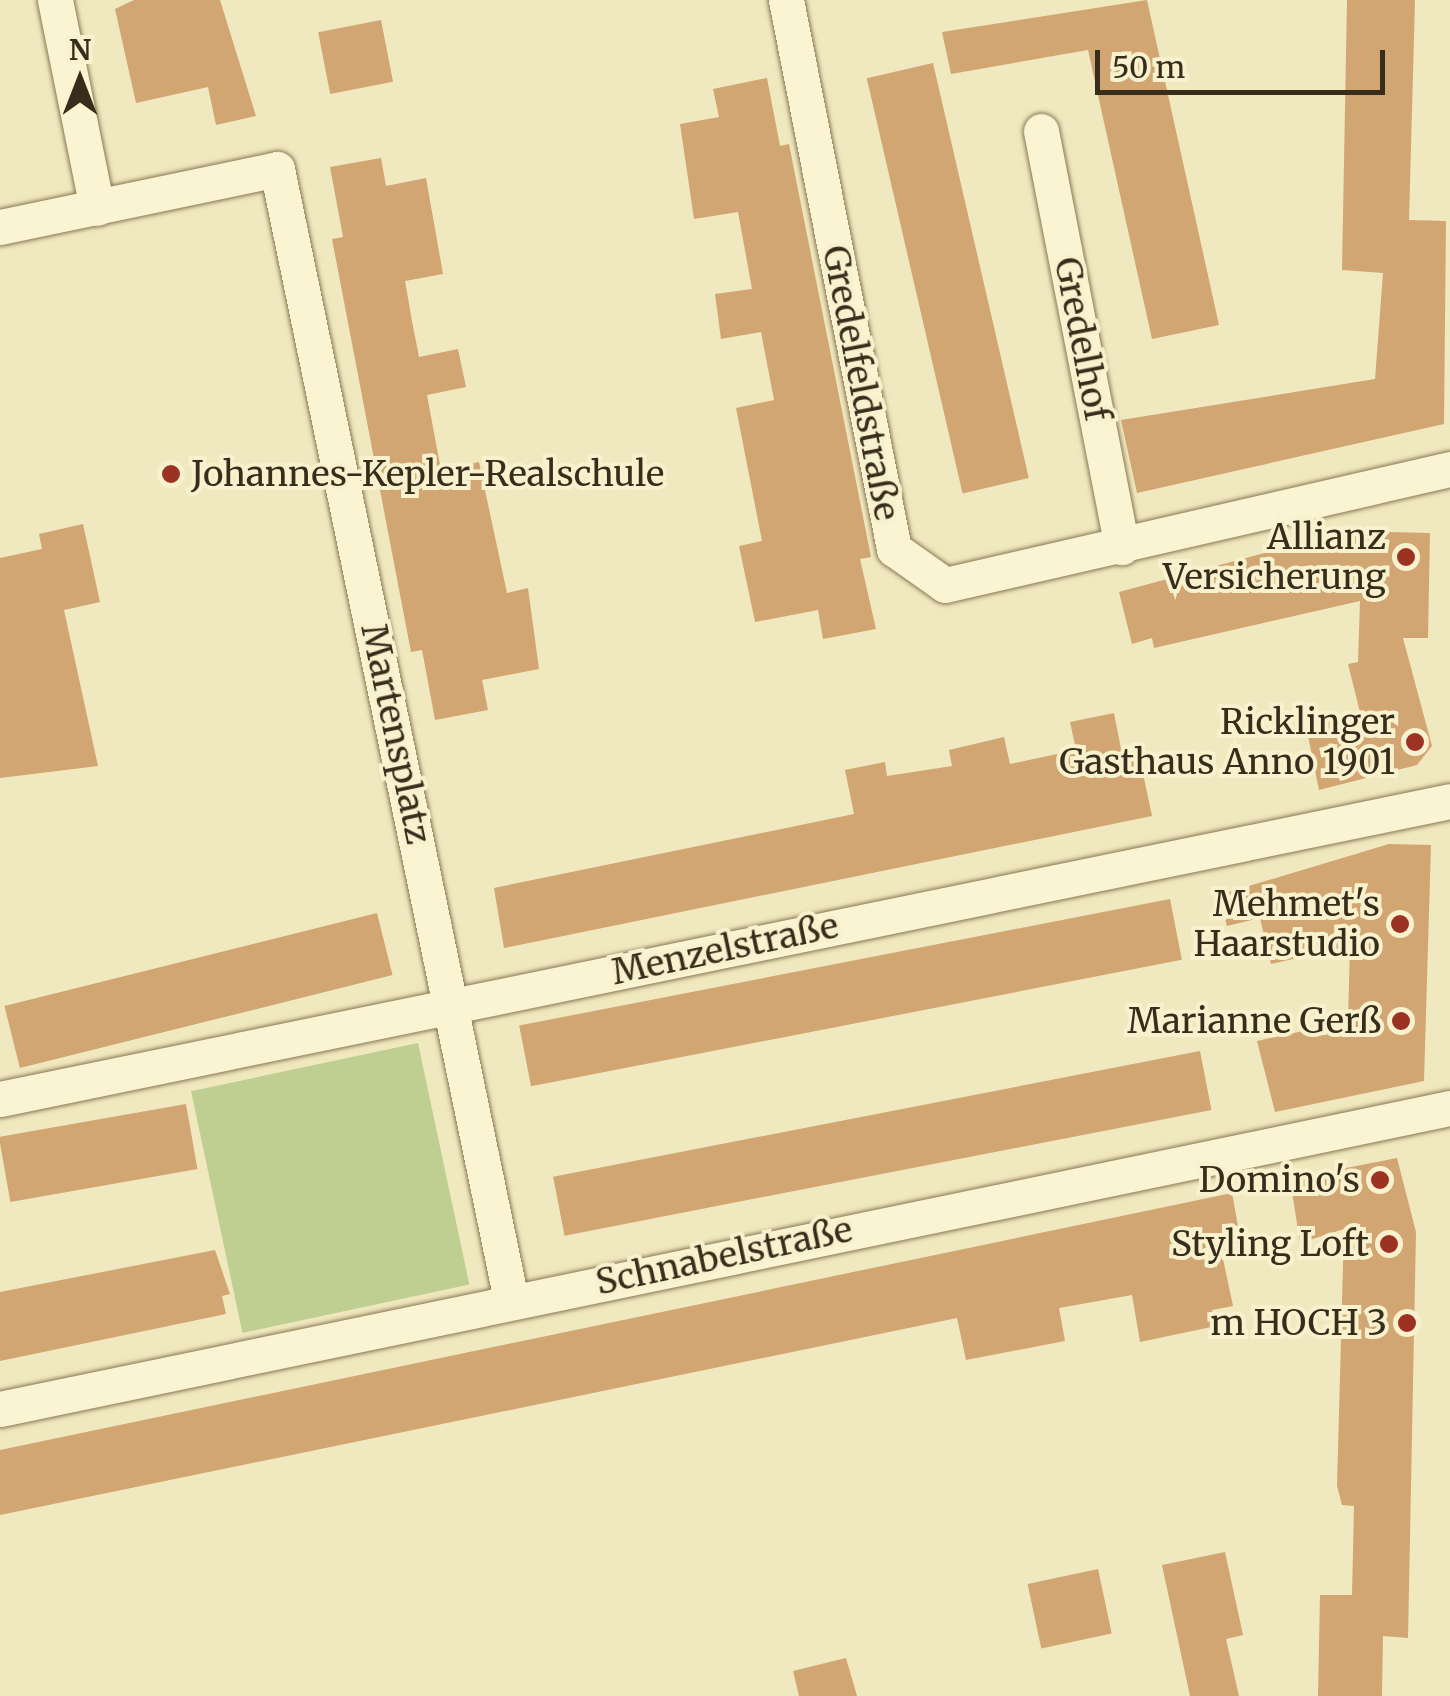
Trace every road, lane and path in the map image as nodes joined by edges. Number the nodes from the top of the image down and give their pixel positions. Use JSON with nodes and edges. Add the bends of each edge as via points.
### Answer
{"nodes":[{"id":1,"x":55,"y":0,"type":"edge"},
{"id":2,"x":786,"y":0,"type":"edge"},
{"id":3,"x":1041,"y":131,"type":"dead end"},
{"id":4,"x":97,"y":208,"type":"junction"},
{"id":5,"x":0,"y":227,"type":"edge"},
{"id":6,"x":1450,"y":469,"type":"edge"},
{"id":7,"x":1122,"y":547,"type":"junction"},
{"id":8,"x":1450,"y":801,"type":"edge"},
{"id":9,"x":452,"y":1006,"type":"junction"},
{"id":10,"x":0,"y":1099,"type":"edge"},
{"id":11,"x":1450,"y":1108,"type":"edge"},
{"id":12,"x":512,"y":1300,"type":"junction"},
{"id":13,"x":0,"y":1410,"type":"edge"}],
"edges":[{"from":1,"to":4,"type":"street"},
{"from":2,"to":7,"type":"street","name":"Gredelfeldstraße","via":[[894,549],[945,585]]},
{"from":3,"to":7,"type":"street","name":"Gredelhof"},
{"from":4,"to":5,"type":"street"},
{"from":4,"to":9,"type":"street","name":"Martensplatz","via":[[277,169]]},
{"from":6,"to":7,"type":"street","name":"Gredelfeldstraße"},
{"from":8,"to":9,"type":"street","name":"Menzelstraße"},
{"from":9,"to":10,"type":"street","name":"Menzelstraße"},
{"from":9,"to":12,"type":"street","name":"Martensplatz"},
{"from":11,"to":12,"type":"street","name":"Schnabelstraße"},
{"from":12,"to":13,"type":"street","name":"Schnabelstraße"}]}
